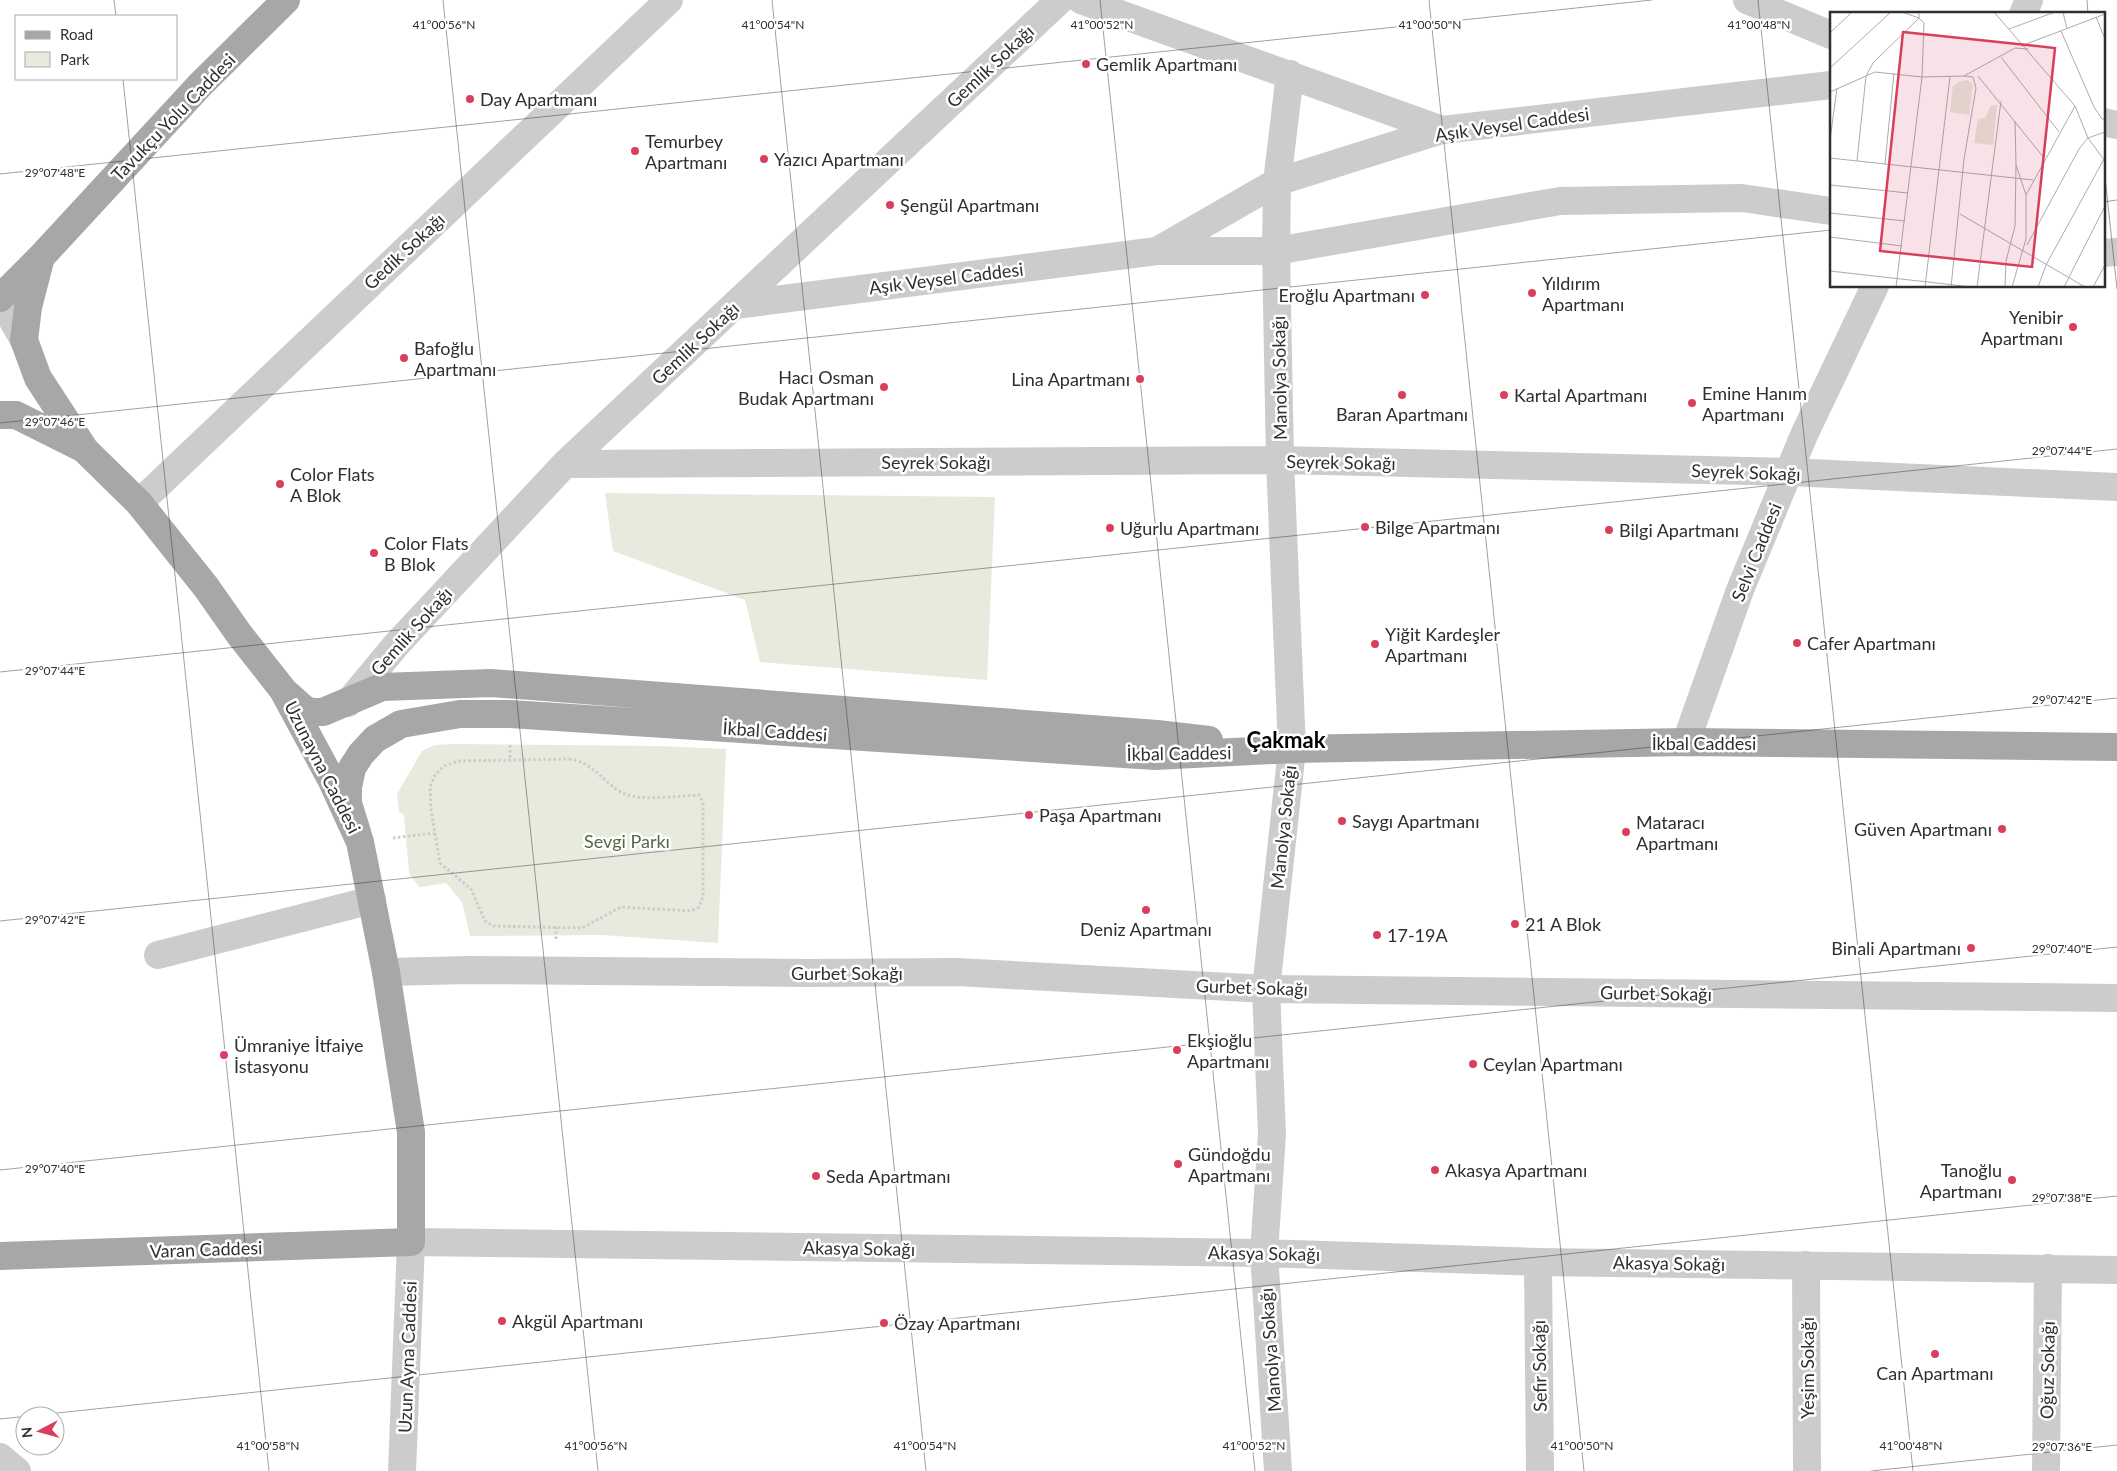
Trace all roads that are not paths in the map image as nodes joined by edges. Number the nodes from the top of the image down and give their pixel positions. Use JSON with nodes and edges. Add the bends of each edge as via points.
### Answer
{"nodes":[{"id":1,"x":286,"y":0,"type":"edge"},
{"id":2,"x":669,"y":0,"type":"edge"},
{"id":3,"x":1060,"y":0,"type":"edge"},
{"id":4,"x":1082,"y":0,"type":"edge"},
{"id":5,"x":1747,"y":0,"type":"edge"},
{"id":6,"x":2029,"y":0,"type":"edge"},
{"id":7,"x":2024,"y":12,"type":"edge"},
{"id":8,"x":1830,"y":35,"type":"edge"},
{"id":9,"x":1290,"y":74,"type":"junction"},
{"id":10,"x":1830,"y":86,"type":"edge"},
{"id":11,"x":2104,"y":122,"type":"edge"},
{"id":12,"x":2117,"y":125,"type":"edge"},
{"id":13,"x":1442,"y":130,"type":"junction"},
{"id":14,"x":1277,"y":182,"type":"junction"},
{"id":15,"x":1830,"y":210,"type":"edge"},
{"id":16,"x":1157,"y":252,"type":"junction"},
{"id":17,"x":1276,"y":252,"type":"junction"},
{"id":18,"x":2117,"y":252,"type":"edge"},
{"id":19,"x":2104,"y":253,"type":"edge"},
{"id":20,"x":41,"y":257,"type":"junction"},
{"id":21,"x":1874,"y":288,"type":"edge"},
{"id":22,"x":0,"y":298,"type":"edge"},
{"id":23,"x":735,"y":305,"type":"junction"},
{"id":24,"x":24,"y":340,"type":"junction"},
{"id":25,"x":0,"y":414,"type":"edge"},
{"id":26,"x":85,"y":450,"type":"junction"},
{"id":27,"x":1280,"y":460,"type":"junction"},
{"id":28,"x":565,"y":464,"type":"junction"},
{"id":29,"x":1788,"y":472,"type":"junction"},
{"id":30,"x":2117,"y":487,"type":"edge"},
{"id":31,"x":139,"y":503,"type":"junction"},
{"id":32,"x":283,"y":690,"type":"junction"},
{"id":33,"x":348,"y":703,"type":"junction"},
{"id":34,"x":1686,"y":742,"type":"junction"},
{"id":35,"x":2117,"y":747,"type":"edge"},
{"id":36,"x":1292,"y":749,"type":"junction"},
{"id":37,"x":361,"y":754,"type":"junction"},
{"id":38,"x":360,"y":842,"type":"junction"},
{"id":39,"x":372,"y":900,"type":"junction"},
{"id":40,"x":158,"y":955,"type":"dead end"},
{"id":41,"x":386,"y":972,"type":"junction"},
{"id":42,"x":1266,"y":988,"type":"junction"},
{"id":43,"x":2117,"y":998,"type":"edge"},
{"id":44,"x":411,"y":1242,"type":"junction"},
{"id":45,"x":1264,"y":1253,"type":"junction"},
{"id":46,"x":0,"y":1256,"type":"edge"},
{"id":47,"x":1538,"y":1262,"type":"junction"},
{"id":48,"x":1806,"y":1265,"type":"junction"},
{"id":49,"x":2048,"y":1268,"type":"junction"},
{"id":50,"x":2117,"y":1270,"type":"edge"},
{"id":51,"x":0,"y":1457,"type":"edge"},
{"id":52,"x":17,"y":1471,"type":"edge"},
{"id":53,"x":402,"y":1471,"type":"edge"},
{"id":54,"x":1278,"y":1471,"type":"edge"},
{"id":55,"x":1540,"y":1471,"type":"edge"},
{"id":56,"x":1807,"y":1471,"type":"edge"},
{"id":57,"x":2046,"y":1471,"type":"edge"}],
"edges":[{"from":1,"to":20,"type":"main road","name":"Tavukçu Yolu Caddesi","via":[[200,85]]},
{"from":2,"to":31,"type":"street","name":"Gedik Sokağı"},
{"from":3,"to":23,"type":"street","name":"Gemlik Sokağı"},
{"from":4,"to":9,"type":"street"},
{"from":5,"to":8,"type":"street"},
{"from":6,"to":7,"type":"street"},
{"from":9,"to":13,"type":"street"},
{"from":9,"to":14,"type":"street","name":"Manolya Sokağı"},
{"from":10,"to":13,"type":"street","name":"Aşık Veysel Caddesi"},
{"from":11,"to":12,"type":"street"},
{"from":13,"to":14,"type":"street","name":"Aşık Veysel Caddesi"},
{"from":14,"to":16,"type":"street","name":"Aşık Veysel Caddesi"},
{"from":14,"to":17,"type":"street","name":"Manolya Sokağı"},
{"from":15,"to":17,"type":"street","name":"Aşık Veysel Caddesi","via":[[1742,198],[1560,201]]},
{"from":16,"to":17,"type":"street","name":"Aşık Veysel Caddesi"},
{"from":16,"to":23,"type":"street","name":"Aşık Veysel Caddesi"},
{"from":17,"to":27,"type":"street","name":"Manolya Sokağı"},
{"from":18,"to":19,"type":"street"},
{"from":20,"to":22,"type":"main road","name":"Tavukçu Yolu Caddesi"},
{"from":20,"to":24,"type":"main road","name":"Uzunayna Caddesi","via":[[28,306]]},
{"from":21,"to":29,"type":"street","name":"Selvi Caddesi"},
{"from":22,"to":24,"type":"street"},
{"from":23,"to":28,"type":"street","name":"Gemlik Sokağı"},
{"from":24,"to":26,"type":"main road","name":"Uzunayna Caddesi","via":[[38,378]]},
{"from":25,"to":26,"type":"main road","name":"Uzunayna Caddesi","via":[[16,415]]},
{"from":26,"to":31,"type":"main road","name":"Uzunayna Caddesi"},
{"from":27,"to":28,"type":"street","name":"Seyrek Sokağı"},
{"from":27,"to":29,"type":"street","name":"Seyrek Sokağı"},
{"from":27,"to":36,"type":"street","name":"Manolya Sokağı"},
{"from":28,"to":33,"type":"street","name":"Gemlik Sokağı","via":[[397,644]]},
{"from":29,"to":30,"type":"street","name":"Seyrek Sokağı"},
{"from":29,"to":34,"type":"street","name":"Selvi Caddesi","via":[[1740,590]]},
{"from":31,"to":32,"type":"main road","name":"Uzunayna Caddesi"},
{"from":32,"to":33,"type":"main road","name":"İkbal Caddesi","via":[[312,712],[324,712]]},
{"from":32,"to":38,"type":"main road","name":"Uzunayna Caddesi","via":[[331,779]]},
{"from":33,"to":36,"type":"main road","name":"İkbal Caddesi","via":[[382,687],[491,683],[1157,734]]},
{"from":33,"to":37,"type":"main road","via":[[332,715],[326,725],[325,736],[337,754]]},
{"from":34,"to":35,"type":"main road","name":"İkbal Caddesi"},
{"from":34,"to":36,"type":"main road","name":"İkbal Caddesi"},
{"from":36,"to":37,"type":"main road","name":"İkbal Caddesi","via":[[1155,756],[510,714],[460,714],[401,724],[375,739]]},
{"from":36,"to":42,"type":"street","name":"Manolya Sokağı"},
{"from":37,"to":38,"type":"main road","name":"İkbal Caddesi","via":[[352,768],[348,786],[348,803]]},
{"from":38,"to":39,"type":"main road","name":"Uzunayna Caddesi"},
{"from":39,"to":40,"type":"street"},
{"from":39,"to":41,"type":"main road","name":"Uzunayna Caddesi"},
{"from":41,"to":42,"type":"street","name":"Gurbet Sokağı","via":[[957,972]]},
{"from":41,"to":44,"type":"main road","name":"Uzunayna Caddesi","via":[[411,1132]]},
{"from":42,"to":43,"type":"street","name":"Gurbet Sokağı"},
{"from":42,"to":45,"type":"street","name":"Manolya Sokağı","via":[[1272,1134]]},
{"from":44,"to":45,"type":"street","name":"Akasya Sokağı"},
{"from":44,"to":46,"type":"main road","name":"Varan Caddesi"},
{"from":44,"to":53,"type":"street","name":"Uzun Ayna Caddesi"},
{"from":45,"to":47,"type":"street","name":"Akasya Sokağı"},
{"from":45,"to":54,"type":"street","name":"Manolya Sokağı"},
{"from":47,"to":48,"type":"street","name":"Akasya Sokağı"},
{"from":47,"to":55,"type":"street","name":"Sefir Sokağı"},
{"from":48,"to":49,"type":"street","name":"Akasya Sokağı"},
{"from":48,"to":56,"type":"street","name":"Yeşim Sokağı"},
{"from":49,"to":50,"type":"street","name":"Akasya Sokağı"},
{"from":49,"to":57,"type":"street","name":"Oğuz Sokağı"},
{"from":51,"to":52,"type":"street"}]}
